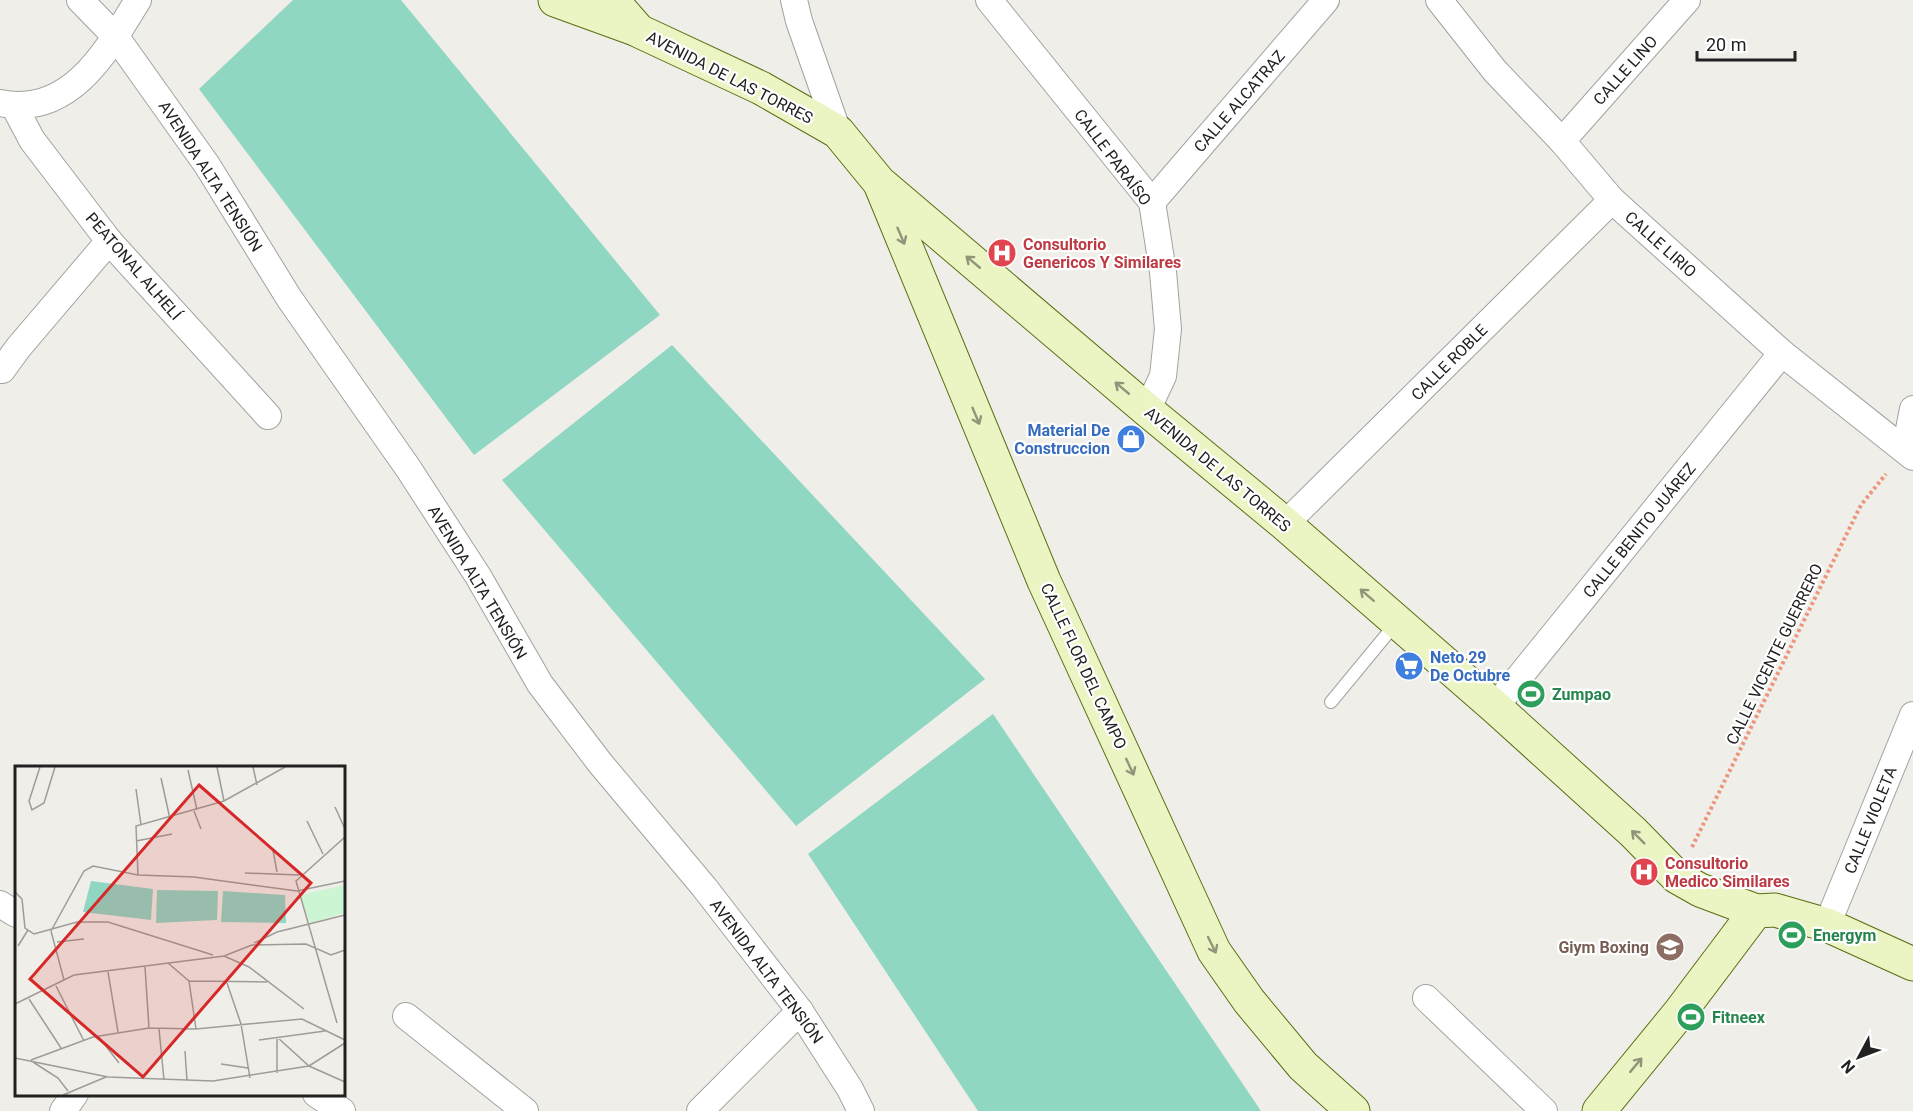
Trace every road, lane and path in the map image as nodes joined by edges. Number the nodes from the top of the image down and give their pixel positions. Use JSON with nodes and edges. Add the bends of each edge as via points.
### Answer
{"nodes":[{"id":1,"x":80,"y":0,"type":"edge"},
{"id":2,"x":138,"y":0,"type":"edge"},
{"id":3,"x":555,"y":0,"type":"edge"},
{"id":4,"x":612,"y":0,"type":"edge"},
{"id":5,"x":794,"y":0,"type":"edge"},
{"id":6,"x":989,"y":0,"type":"edge"},
{"id":7,"x":1326,"y":0,"type":"edge"},
{"id":8,"x":1439,"y":0,"type":"edge"},
{"id":9,"x":1687,"y":0,"type":"edge"},
{"id":10,"x":639,"y":31,"type":"junction"},
{"id":11,"x":116,"y":37,"type":"junction"},
{"id":12,"x":7,"y":105,"type":"edge"},
{"id":13,"x":838,"y":132,"type":"junction"},
{"id":14,"x":1563,"y":141,"type":"junction"},
{"id":15,"x":879,"y":182,"type":"junction"},
{"id":16,"x":1612,"y":200,"type":"junction"},
{"id":17,"x":1152,"y":202,"type":"junction"},
{"id":18,"x":109,"y":242,"type":"junction"},
{"id":19,"x":1782,"y":353,"type":"junction"},
{"id":20,"x":2,"y":370,"type":"dead end"},
{"id":21,"x":1913,"y":409,"type":"edge"},
{"id":22,"x":1147,"y":410,"type":"junction"},
{"id":23,"x":268,"y":416,"type":"dead end"},
{"id":24,"x":1909,"y":454,"type":"edge"},
{"id":25,"x":1285,"y":524,"type":"junction"},
{"id":26,"x":1397,"y":622,"type":"junction"},
{"id":27,"x":1331,"y":702,"type":"dead end"},
{"id":28,"x":1495,"y":707,"type":"junction"},
{"id":29,"x":1913,"y":715,"type":"edge"},
{"id":30,"x":1677,"y":877,"type":"junction"},
{"id":31,"x":0,"y":904,"type":"edge"},
{"id":32,"x":1756,"y":911,"type":"junction"},
{"id":33,"x":15,"y":913,"type":"edge"},
{"id":34,"x":1827,"y":925,"type":"junction"},
{"id":35,"x":1913,"y":964,"type":"edge"},
{"id":36,"x":1426,"y":998,"type":"dead end"},
{"id":37,"x":800,"y":1011,"type":"junction"},
{"id":38,"x":406,"y":1016,"type":"dead end"},
{"id":39,"x":74,"y":1096,"type":"edge"},
{"id":40,"x":63,"y":1111,"type":"edge"},
{"id":41,"x":525,"y":1111,"type":"edge"},
{"id":42,"x":700,"y":1111,"type":"edge"},
{"id":43,"x":861,"y":1111,"type":"edge"},
{"id":44,"x":1353,"y":1111,"type":"edge"},
{"id":45,"x":1544,"y":1111,"type":"edge"},
{"id":46,"x":1599,"y":1111,"type":"edge"}],
"edges":[{"from":1,"to":11,"type":"street","name":"AVENIDA ALTA TENSIÓN"},
{"from":2,"to":11,"type":"street"},
{"from":3,"to":10,"type":"street"},
{"from":4,"to":10,"type":"street","name":"AVENIDA DE LAS TORRES"},
{"from":5,"to":13,"type":"street"},
{"from":6,"to":17,"type":"street","name":"CALLE PARAÍSO"},
{"from":7,"to":17,"type":"street","name":"CALLE ALCATRAZ"},
{"from":8,"to":14,"type":"street","name":"CALLE LIRIO","via":[[1495,71]]},
{"from":9,"to":14,"type":"street","name":"CALLE LINO"},
{"from":10,"to":13,"type":"street","name":"AVENIDA DE LAS TORRES","via":[[761,88]]},
{"from":11,"to":12,"type":"street","via":[[68,91],[44,103]]},
{"from":11,"to":37,"type":"street","name":"AVENIDA ALTA TENSIÓN","via":[[207,165],[290,298],[408,468],[478,576],[540,684]]},
{"from":12,"to":18,"type":"street","name":"PEATONAL ALHELÍ"},
{"from":13,"to":15,"type":"street","name":"AVENIDA DE LAS TORRES"},
{"from":14,"to":16,"type":"street","name":"CALLE LIRIO"},
{"from":22,"to":15,"type":"street","name":"AVENIDA DE LAS TORRES","one_way":true},
{"from":15,"to":44,"type":"street","name":"CALLE FLOR DEL CAMPO","one_way":true,"via":[[1044,581],[1214,951],[1248,1001],[1303,1066]]},
{"from":16,"to":19,"type":"street","name":"CALLE LIRIO"},
{"from":16,"to":25,"type":"street","name":"CALLE ROBLE"},
{"from":17,"to":22,"type":"street","name":"CALLE PARAÍSO","via":[[1168,329],[1163,376]]},
{"from":18,"to":20,"type":"street"},
{"from":18,"to":23,"type":"street","name":"PEATONAL ALHELÍ"},
{"from":19,"to":24,"type":"street","name":"CALLE LIRIO"},
{"from":19,"to":28,"type":"street","name":"CALLE BENITO JUÁREZ"},
{"from":21,"to":24,"type":"street"},
{"from":22,"to":25,"type":"street","name":"AVENIDA DE LAS TORRES"},
{"from":24,"to":30,"type":"path","name":"CALLE VICENTE GUERRERO","via":[[1861,505]]},
{"from":26,"to":25,"type":"street","name":"AVENIDA DE LAS TORRES","one_way":true},
{"from":26,"to":27,"type":"lane"},
{"from":26,"to":28,"type":"street","name":"AVENIDA DE LAS TORRES"},
{"from":30,"to":28,"type":"street","name":"AVENIDA DE LAS TORRES","one_way":true},
{"from":29,"to":34,"type":"street","name":"CALLE VIOLETA"},
{"from":30,"to":32,"type":"street","name":"AVENIDA DE LAS TORRES"},
{"from":31,"to":33,"type":"street"},
{"from":32,"to":34,"type":"street","name":"AVENIDA DE LAS TORRES","via":[[1775,910]]},
{"from":46,"to":32,"type":"street","one_way":true},
{"from":34,"to":35,"type":"street","name":"AVENIDA DE LAS TORRES"},
{"from":36,"to":45,"type":"street"},
{"from":37,"to":42,"type":"street"},
{"from":37,"to":43,"type":"street","name":"AVENIDA ALTA TENSIÓN"},
{"from":38,"to":41,"type":"street"},
{"from":39,"to":40,"type":"street"}]}
